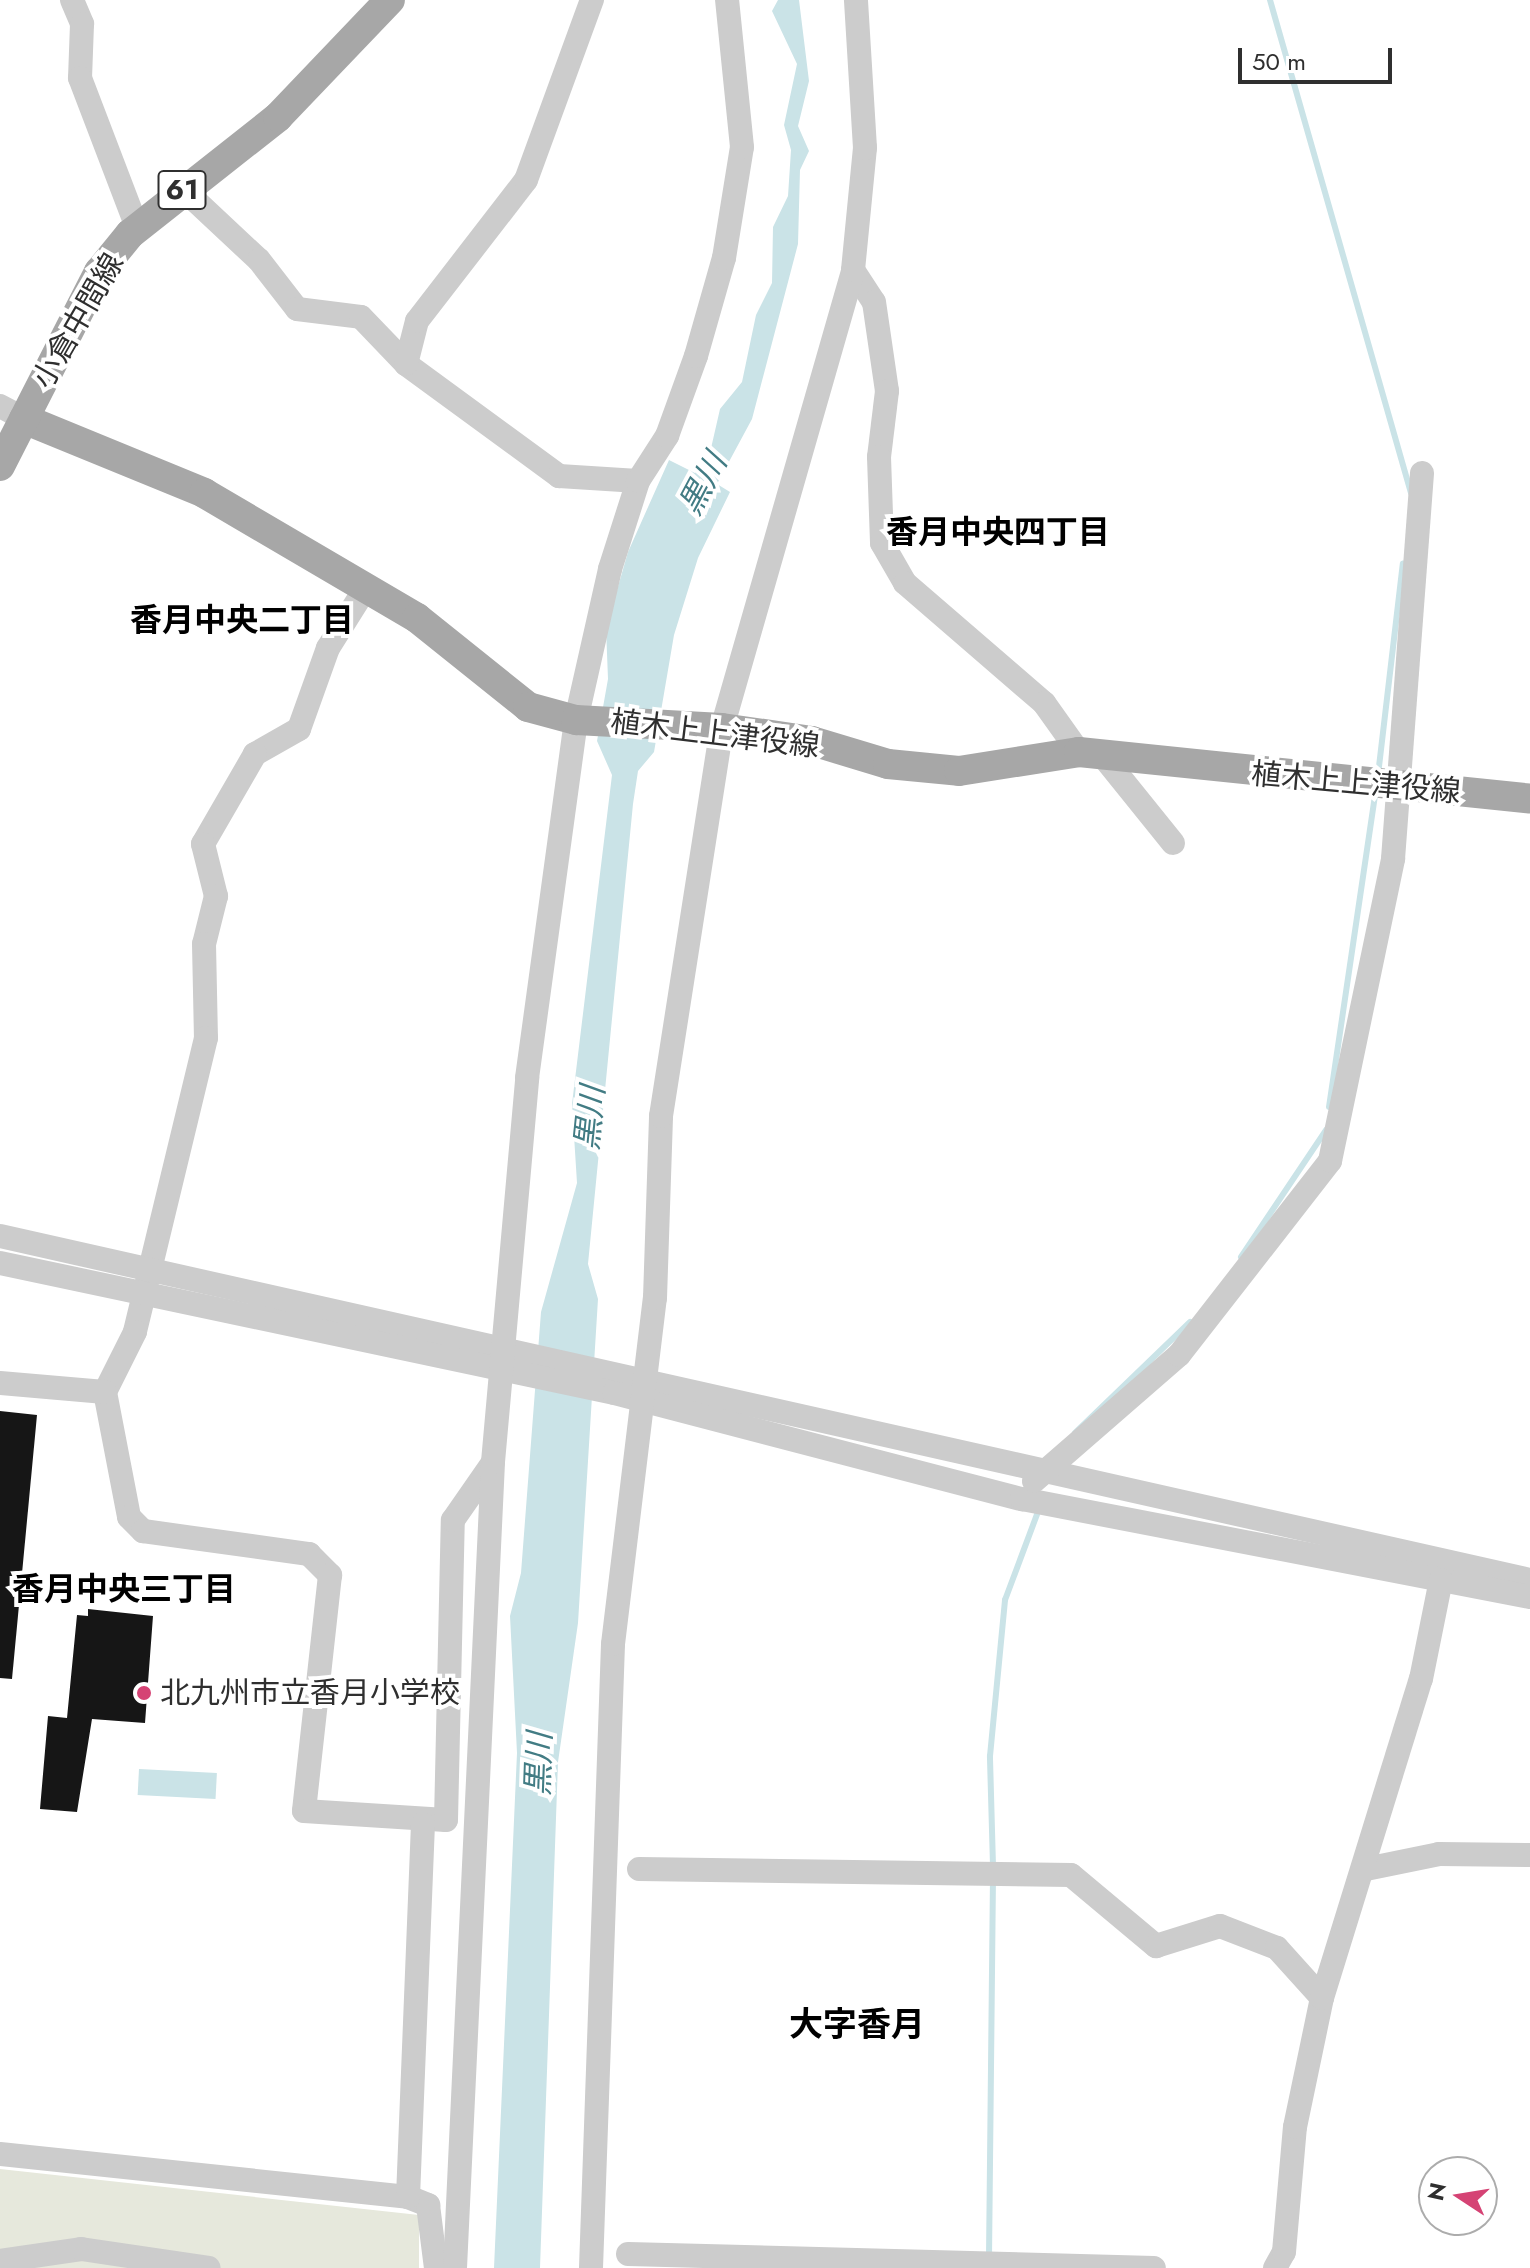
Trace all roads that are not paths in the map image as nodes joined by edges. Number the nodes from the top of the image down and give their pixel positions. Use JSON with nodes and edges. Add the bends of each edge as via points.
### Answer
{"nodes":[{"id":1,"x":72,"y":0,"type":"edge"},
{"id":2,"x":390,"y":0,"type":"edge"},
{"id":3,"x":592,"y":0,"type":"edge"},
{"id":4,"x":727,"y":0,"type":"edge"},
{"id":5,"x":856,"y":0,"type":"edge"},
{"id":6,"x":183,"y":189,"type":"junction"},
{"id":7,"x":137,"y":227,"type":"junction"},
{"id":8,"x":853,"y":270,"type":"junction"},
{"id":9,"x":406,"y":364,"type":"junction"},
{"id":10,"x":12,"y":412,"type":"edge"},
{"id":11,"x":0,"y":466,"type":"edge"},
{"id":12,"x":1422,"y":473,"type":"dead end"},
{"id":13,"x":638,"y":481,"type":"junction"},
{"id":14,"x":365,"y":589,"type":"junction"},
{"id":15,"x":584,"y":720,"type":"junction"},
{"id":16,"x":707,"y":728,"type":"junction"},
{"id":17,"x":1090,"y":754,"type":"junction"},
{"id":18,"x":1398,"y":789,"type":"junction"},
{"id":19,"x":1530,"y":799,"type":"edge"},
{"id":20,"x":1173,"y":843,"type":"dead end"},
{"id":21,"x":0,"y":1236,"type":"edge"},
{"id":22,"x":0,"y":1263,"type":"edge"},
{"id":23,"x":152,"y":1267,"type":"junction"},
{"id":24,"x":145,"y":1291,"type":"junction"},
{"id":25,"x":506,"y":1358,"type":"junction"},
{"id":26,"x":0,"y":1383,"type":"edge"},
{"id":27,"x":642,"y":1390,"type":"junction"},
{"id":28,"x":105,"y":1392,"type":"junction"},
{"id":29,"x":493,"y":1462,"type":"junction"},
{"id":30,"x":1040,"y":1471,"type":"junction"},
{"id":31,"x":1022,"y":1499,"type":"junction"},
{"id":32,"x":1441,"y":1580,"type":"junction"},
{"id":33,"x":1530,"y":1580,"type":"edge"},
{"id":34,"x":1530,"y":1597,"type":"edge"},
{"id":35,"x":423,"y":1824,"type":"junction"},
{"id":36,"x":1530,"y":1855,"type":"edge"},
{"id":37,"x":639,"y":1869,"type":"dead end"},
{"id":38,"x":1366,"y":1869,"type":"junction"},
{"id":39,"x":1322,"y":1998,"type":"junction"},
{"id":40,"x":0,"y":2154,"type":"edge"},
{"id":41,"x":408,"y":2197,"type":"junction"},
{"id":42,"x":628,"y":2254,"type":"dead end"},
{"id":43,"x":0,"y":2261,"type":"edge"},
{"id":44,"x":209,"y":2268,"type":"edge"},
{"id":45,"x":436,"y":2268,"type":"edge"},
{"id":46,"x":455,"y":2268,"type":"edge"},
{"id":47,"x":591,"y":2268,"type":"edge"},
{"id":48,"x":1154,"y":2268,"type":"edge"},
{"id":49,"x":1275,"y":2268,"type":"edge"}],
"edges":[{"from":1,"to":7,"type":"street","via":[[82,24],[80,78]]},
{"from":2,"to":6,"type":"main road","name":"小倉中間線","number":"61","via":[[278,117]]},
{"from":3,"to":9,"type":"street","via":[[526,180],[417,321]]},
{"from":4,"to":13,"type":"street","via":[[742,147],[724,258],[667,436]]},
{"from":5,"to":8,"type":"street","via":[[865,148]]},
{"from":6,"to":7,"type":"main road","name":"小倉中間線","number":"61"},
{"from":6,"to":9,"type":"street","via":[[259,260],[297,309],[361,317]]},
{"from":7,"to":10,"type":"main road","name":"小倉中間線","number":"61","via":[[99,272]]},
{"from":8,"to":16,"type":"street"},
{"from":8,"to":17,"type":"street","via":[[874,302],[887,391],[879,457],[882,543],[905,583],[1044,703]]},
{"from":9,"to":13,"type":"street","via":[[559,476]]},
{"from":10,"to":11,"type":"main road","name":"小倉中間線","number":"61"},
{"from":10,"to":14,"type":"main road","name":"植木上上津役線","via":[[204,493]]},
{"from":12,"to":18,"type":"street"},
{"from":13,"to":15,"type":"street"},
{"from":14,"to":15,"type":"main road","name":"植木上上津役線","via":[[457,646],[528,707]]},
{"from":14,"to":23,"type":"street","via":[[328,648],[299,729],[255,754],[203,844],[216,896],[204,944],[206,1038]]},
{"from":15,"to":16,"type":"main road","name":"植木上上津役線"},
{"from":15,"to":25,"type":"street","via":[[527,1078]]},
{"from":16,"to":17,"type":"main road","name":"植木上上津役線","via":[[812,741],[888,764],[959,771]]},
{"from":16,"to":27,"type":"street","via":[[663,1102]]},
{"from":17,"to":18,"type":"main road","name":"植木上上津役線"},
{"from":17,"to":20,"type":"street"},
{"from":18,"to":19,"type":"main road","name":"植木上上津役線"},
{"from":18,"to":30,"type":"street","via":[[1393,859],[1330,1161],[1179,1355]]},
{"from":21,"to":23,"type":"street"},
{"from":22,"to":24,"type":"street"},
{"from":23,"to":24,"type":"street"},
{"from":23,"to":25,"type":"street"},
{"from":24,"to":25,"type":"street"},
{"from":24,"to":28,"type":"street","via":[[135,1332]]},
{"from":25,"to":27,"type":"street"},
{"from":25,"to":29,"type":"street"},
{"from":26,"to":28,"type":"street"},
{"from":27,"to":30,"type":"street"},
{"from":27,"to":31,"type":"street"},
{"from":27,"to":47,"type":"street","via":[[613,1644]]},
{"from":28,"to":35,"type":"street","via":[[129,1517],[143,1531],[309,1554],[330,1575],[304,1811]]},
{"from":29,"to":35,"type":"street","via":[[453,1520],[446,1820]]},
{"from":29,"to":46,"type":"street"},
{"from":30,"to":31,"type":"street"},
{"from":30,"to":33,"type":"street"},
{"from":31,"to":32,"type":"street"},
{"from":32,"to":34,"type":"street"},
{"from":32,"to":38,"type":"street"},
{"from":35,"to":41,"type":"street"},
{"from":36,"to":38,"type":"street","via":[[1439,1854]]},
{"from":37,"to":39,"type":"street","via":[[1071,1875],[1156,1946],[1220,1926],[1277,1948]]},
{"from":38,"to":39,"type":"street"},
{"from":39,"to":49,"type":"street"},
{"from":40,"to":41,"type":"street"},
{"from":41,"to":45,"type":"street","via":[[428,2205]]},
{"from":42,"to":48,"type":"street"},
{"from":43,"to":44,"type":"street","via":[[81,2249]]}]}
